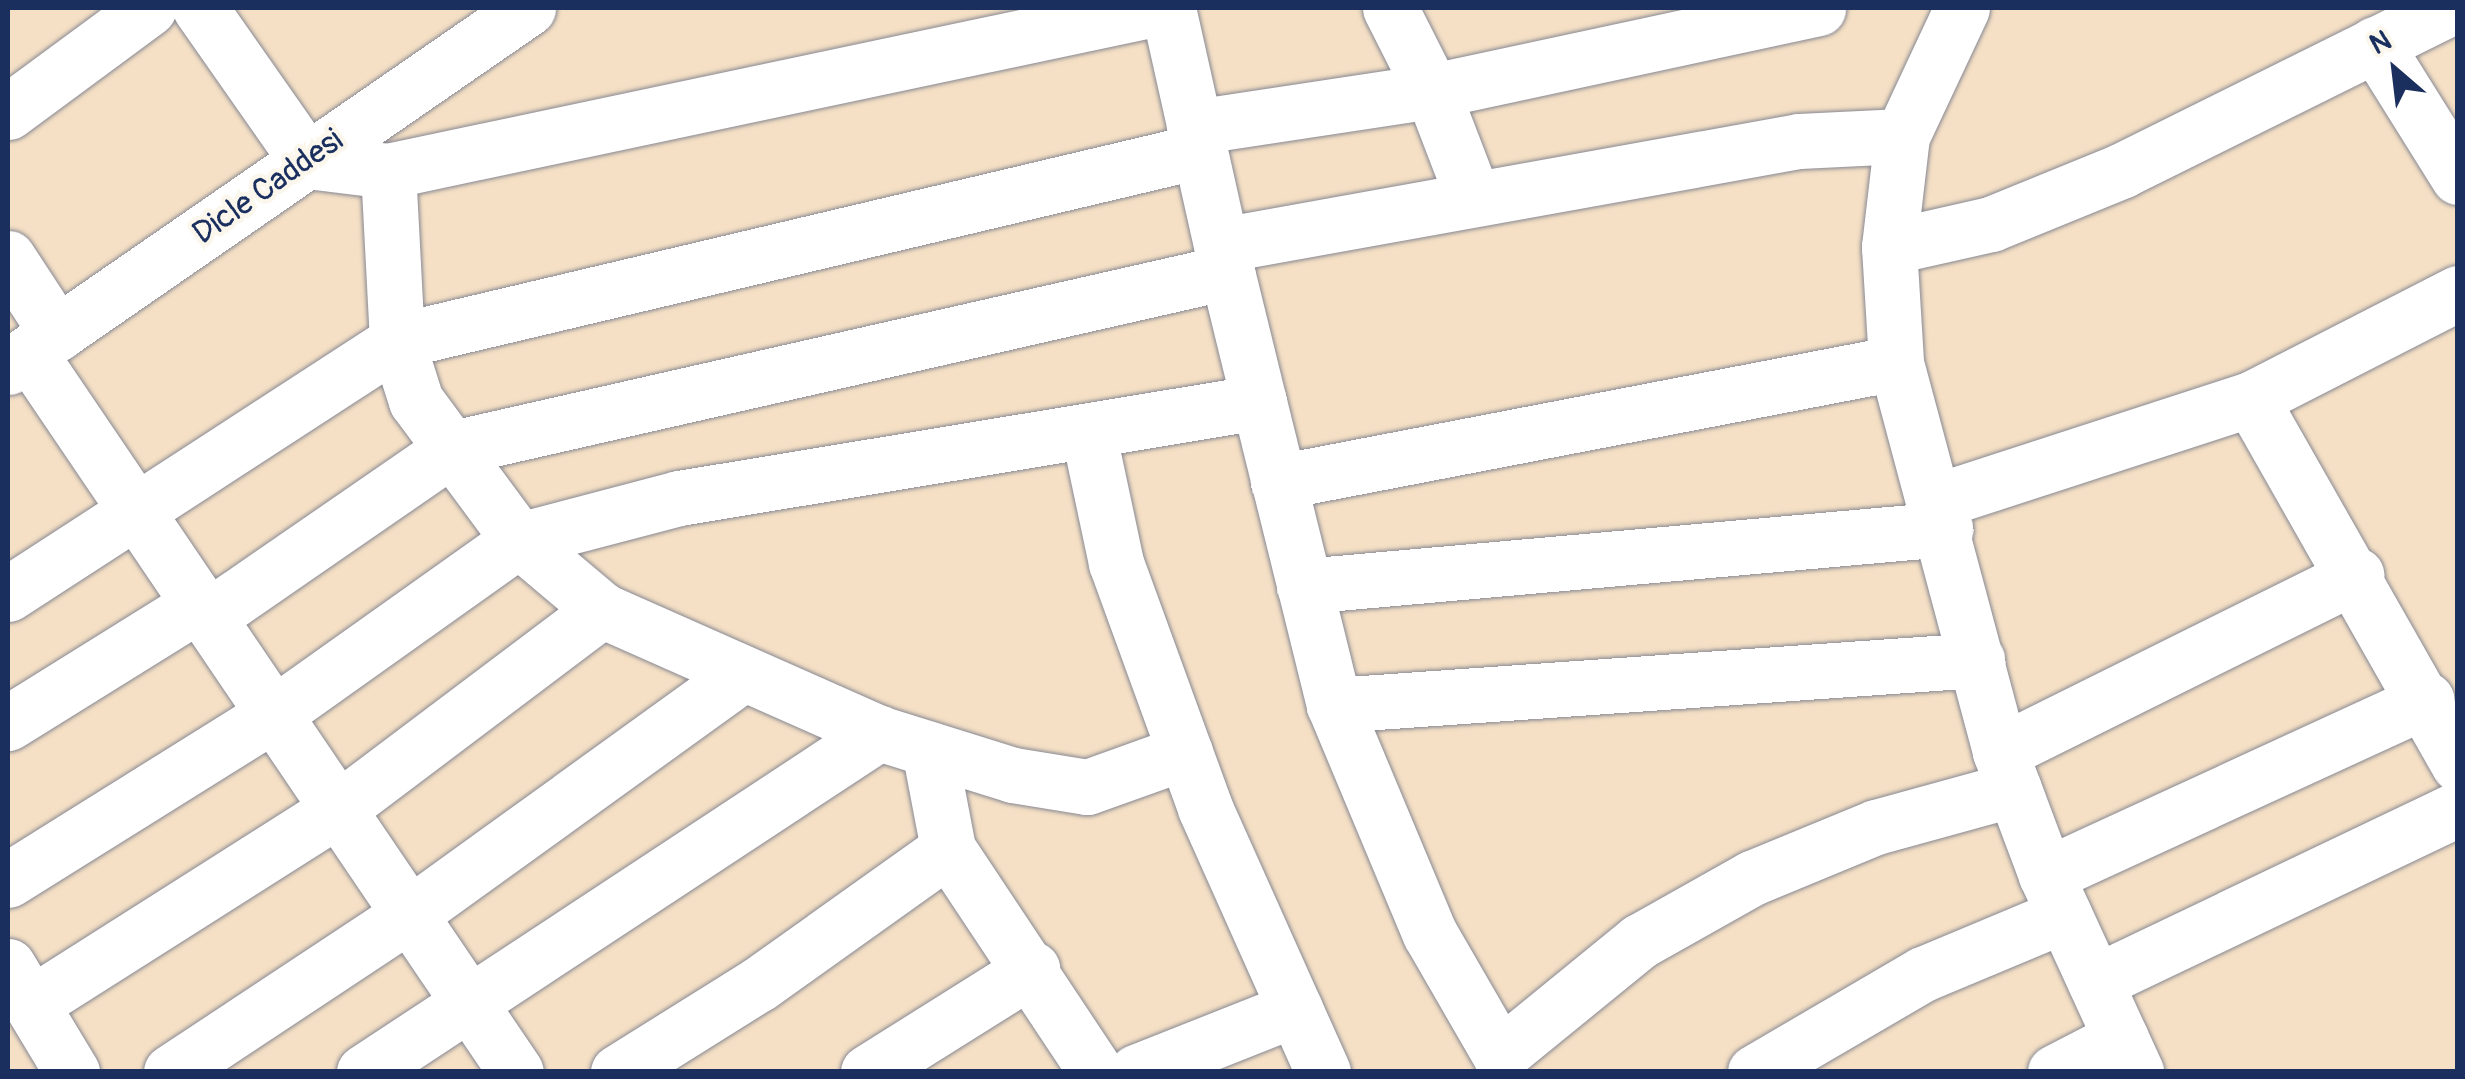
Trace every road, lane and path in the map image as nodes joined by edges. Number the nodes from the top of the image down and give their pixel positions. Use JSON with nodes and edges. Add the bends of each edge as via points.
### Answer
{"nodes":[{"id":1,"x":148,"y":8,"type":"edge"},
{"id":2,"x":200,"y":8,"type":"edge"},
{"id":3,"x":528,"y":8,"type":"edge"},
{"id":4,"x":1159,"y":8,"type":"edge"},
{"id":5,"x":1168,"y":8,"type":"edge"},
{"id":6,"x":1390,"y":8,"type":"edge"},
{"id":7,"x":1818,"y":8,"type":"edge"},
{"id":8,"x":1962,"y":8,"type":"edge"},
{"id":9,"x":2449,"y":8,"type":"edge"},
{"id":10,"x":1075,"y":16,"type":"edge"},
{"id":11,"x":2375,"y":44,"type":"junction"},
{"id":12,"x":1432,"y":91,"type":"junction"},
{"id":13,"x":8,"y":112,"type":"edge"},
{"id":14,"x":1902,"y":136,"type":"junction"},
{"id":15,"x":1196,"y":139,"type":"junction"},
{"id":16,"x":306,"y":160,"type":"junction"},
{"id":17,"x":388,"y":171,"type":"junction"},
{"id":18,"x":2458,"y":177,"type":"edge"},
{"id":19,"x":1473,"y":198,"type":"junction"},
{"id":20,"x":1889,"y":247,"type":"junction"},
{"id":21,"x":8,"y":258,"type":"edge"},
{"id":22,"x":1224,"y":259,"type":"junction"},
{"id":23,"x":2458,"y":293,"type":"edge"},
{"id":24,"x":397,"y":340,"type":"junction"},
{"id":25,"x":31,"y":351,"type":"edge"},
{"id":26,"x":1896,"y":363,"type":"junction"},
{"id":27,"x":2251,"y":399,"type":"junction"},
{"id":28,"x":1258,"y":402,"type":"junction"},
{"id":29,"x":1088,"y":430,"type":"junction"},
{"id":30,"x":453,"y":448,"type":"junction"},
{"id":31,"x":1278,"y":482,"type":"junction"},
{"id":32,"x":135,"y":508,"type":"junction"},
{"id":33,"x":1941,"y":515,"type":"junction"},
{"id":34,"x":519,"y":540,"type":"junction"},
{"id":35,"x":2356,"y":575,"type":"junction"},
{"id":36,"x":1304,"y":586,"type":"junction"},
{"id":37,"x":8,"y":594,"type":"edge"},
{"id":38,"x":204,"y":610,"type":"junction"},
{"id":39,"x":602,"y":610,"type":"junction"},
{"id":40,"x":1977,"y":660,"type":"junction"},
{"id":41,"x":744,"y":674,"type":"junction"},
{"id":42,"x":1334,"y":705,"type":"junction"},
{"id":43,"x":274,"y":714,"type":"junction"},
{"id":44,"x":8,"y":724,"type":"edge"},
{"id":45,"x":2447,"y":735,"type":"edge"},
{"id":46,"x":904,"y":741,"type":"junction"},
{"id":47,"x":1185,"y":752,"type":"junction"},
{"id":48,"x":2007,"y":771,"type":"junction"},
{"id":49,"x":338,"y":808,"type":"junction"},
{"id":50,"x":2458,"y":809,"type":"edge"},
{"id":51,"x":948,"y":849,"type":"junction"},
{"id":52,"x":8,"y":880,"type":"edge"},
{"id":53,"x":2055,"y":895,"type":"junction"},
{"id":54,"x":410,"y":914,"type":"junction"},
{"id":55,"x":1032,"y":969,"type":"junction"},
{"id":56,"x":2095,"y":982,"type":"junction"},
{"id":57,"x":468,"y":1000,"type":"junction"},
{"id":58,"x":1295,"y":1008,"type":"junction"},
{"id":59,"x":33,"y":1024,"type":"edge"},
{"id":60,"x":2128,"y":1055,"type":"edge"},
{"id":61,"x":1497,"y":1066,"type":"edge"},
{"id":62,"x":171,"y":1072,"type":"edge"},
{"id":63,"x":364,"y":1072,"type":"edge"},
{"id":64,"x":516,"y":1072,"type":"edge"},
{"id":65,"x":618,"y":1072,"type":"edge"},
{"id":66,"x":868,"y":1072,"type":"edge"},
{"id":67,"x":1096,"y":1072,"type":"edge"},
{"id":68,"x":1136,"y":1072,"type":"edge"},
{"id":69,"x":1323,"y":1072,"type":"edge"},
{"id":70,"x":1756,"y":1072,"type":"edge"},
{"id":71,"x":2055,"y":1072,"type":"edge"}],
"edges":[{"from":1,"to":13,"type":"street"},
{"from":2,"to":16,"type":"street"},
{"from":3,"to":16,"type":"street","name":"Dicle Caddesi"},
{"from":4,"to":10,"type":"street"},
{"from":5,"to":15,"type":"street"},
{"from":6,"to":12,"type":"street"},
{"from":7,"to":12,"type":"street"},
{"from":8,"to":14,"type":"street"},
{"from":9,"to":11,"type":"street"},
{"from":10,"to":17,"type":"street"},
{"from":11,"to":18,"type":"street"},
{"from":11,"to":20,"type":"street","via":[[2055,198],[1991,224]]},
{"from":12,"to":15,"type":"street"},
{"from":12,"to":19,"type":"street"},
{"from":14,"to":19,"type":"street","via":[[1799,141]]},
{"from":14,"to":20,"type":"street"},
{"from":15,"to":22,"type":"street"},
{"from":15,"to":24,"type":"street"},
{"from":16,"to":17,"type":"street"},
{"from":16,"to":25,"type":"street","name":"Dicle Caddesi"},
{"from":17,"to":24,"type":"street"},
{"from":19,"to":22,"type":"street"},
{"from":20,"to":26,"type":"street"},
{"from":21,"to":25,"type":"street"},
{"from":22,"to":28,"type":"street"},
{"from":22,"to":30,"type":"street"},
{"from":23,"to":27,"type":"street"},
{"from":24,"to":30,"type":"street","via":[[416,401]]},
{"from":24,"to":32,"type":"street"},
{"from":25,"to":32,"type":"street"},
{"from":26,"to":31,"type":"street"},
{"from":26,"to":33,"type":"street"},
{"from":27,"to":33,"type":"street"},
{"from":27,"to":35,"type":"street"},
{"from":28,"to":29,"type":"street"},
{"from":28,"to":31,"type":"street"},
{"from":29,"to":34,"type":"street","via":[[679,498]]},
{"from":29,"to":47,"type":"street","via":[[1116,563]]},
{"from":30,"to":34,"type":"street"},
{"from":30,"to":38,"type":"street"},
{"from":31,"to":36,"type":"street"},
{"from":32,"to":37,"type":"street"},
{"from":32,"to":38,"type":"street"},
{"from":33,"to":36,"type":"street"},
{"from":33,"to":40,"type":"street"},
{"from":34,"to":39,"type":"street"},
{"from":34,"to":43,"type":"street"},
{"from":35,"to":45,"type":"street"},
{"from":35,"to":48,"type":"street"},
{"from":36,"to":42,"type":"street"},
{"from":38,"to":43,"type":"street"},
{"from":38,"to":44,"type":"street"},
{"from":39,"to":41,"type":"street"},
{"from":39,"to":49,"type":"street"},
{"from":40,"to":42,"type":"street"},
{"from":40,"to":48,"type":"street"},
{"from":41,"to":46,"type":"street"},
{"from":41,"to":54,"type":"street"},
{"from":42,"to":61,"type":"street","via":[[1430,934]]},
{"from":43,"to":49,"type":"street"},
{"from":43,"to":52,"type":"street"},
{"from":45,"to":53,"type":"street"},
{"from":46,"to":47,"type":"street","via":[[1013,775],[1087,787]]},
{"from":46,"to":51,"type":"street"},
{"from":46,"to":57,"type":"street"},
{"from":47,"to":58,"type":"street"},
{"from":48,"to":53,"type":"street"},
{"from":48,"to":61,"type":"street","via":[[1752,878],[1640,940]]},
{"from":49,"to":54,"type":"street"},
{"from":49,"to":59,"type":"street"},
{"from":50,"to":56,"type":"street"},
{"from":51,"to":55,"type":"street"},
{"from":51,"to":65,"type":"street","via":[[759,984]]},
{"from":53,"to":56,"type":"street"},
{"from":53,"to":70,"type":"street"},
{"from":54,"to":57,"type":"street"},
{"from":54,"to":62,"type":"street"},
{"from":55,"to":66,"type":"street"},
{"from":55,"to":67,"type":"street"},
{"from":56,"to":60,"type":"street"},
{"from":57,"to":63,"type":"street"},
{"from":57,"to":64,"type":"street"},
{"from":58,"to":68,"type":"street"},
{"from":58,"to":69,"type":"street"},
{"from":60,"to":71,"type":"street"}]}
